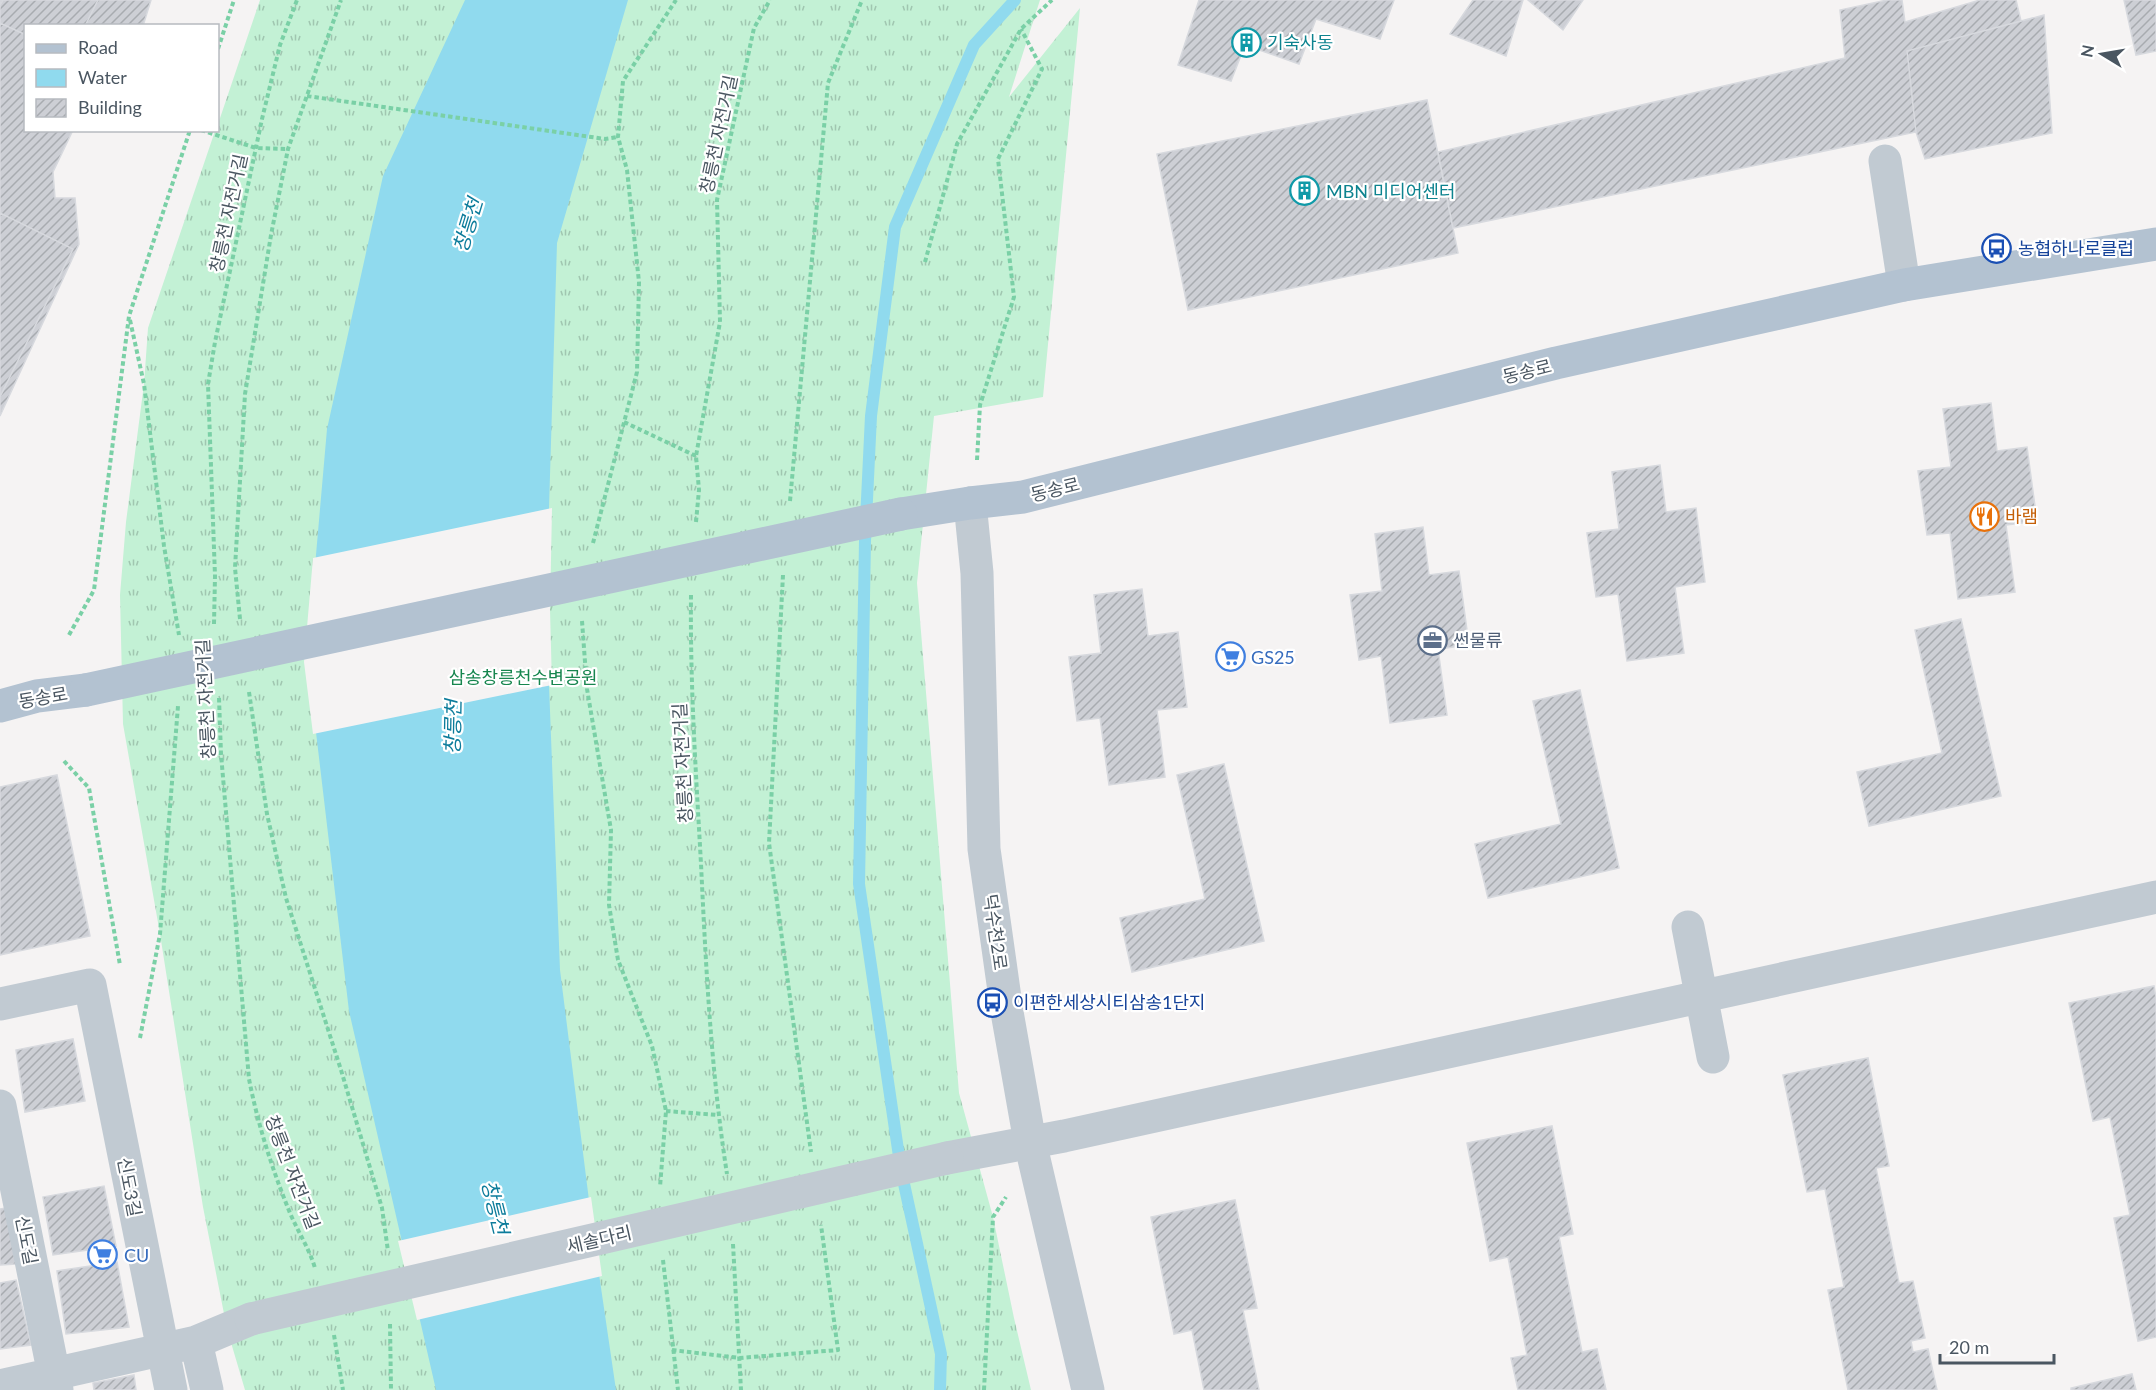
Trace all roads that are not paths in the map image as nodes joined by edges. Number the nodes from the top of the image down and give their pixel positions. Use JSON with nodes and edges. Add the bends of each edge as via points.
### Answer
{"nodes":[{"id":1,"x":1885,"y":161,"type":"dead end"},
{"id":2,"x":2156,"y":244,"type":"edge"},
{"id":3,"x":1904,"y":285,"type":"junction"},
{"id":4,"x":970,"y":502,"type":"junction"},
{"id":5,"x":0,"y":706,"type":"edge"},
{"id":6,"x":2156,"y":897,"type":"edge"},
{"id":7,"x":1688,"y":927,"type":"dead end"},
{"id":8,"x":1702,"y":996,"type":"junction"},
{"id":9,"x":0,"y":1004,"type":"edge"},
{"id":10,"x":1713,"y":1057,"type":"dead end"},
{"id":11,"x":0,"y":1106,"type":"edge"},
{"id":12,"x":1030,"y":1142,"type":"junction"},
{"id":13,"x":196,"y":1342,"type":"junction"},
{"id":14,"x":162,"y":1350,"type":"junction"},
{"id":15,"x":55,"y":1382,"type":"edge"},
{"id":16,"x":0,"y":1386,"type":"edge"},
{"id":17,"x":171,"y":1390,"type":"edge"},
{"id":18,"x":207,"y":1390,"type":"edge"},
{"id":19,"x":1088,"y":1390,"type":"edge"}],
"edges":[{"from":1,"to":3,"type":"street"},
{"from":2,"to":3,"type":"main road","name":"동송로"},
{"from":3,"to":4,"type":"main road","name":"동송로","via":[[1556,363],[1023,497]]},
{"from":4,"to":5,"type":"main road","name":"동송로","bridge":true},
{"from":4,"to":12,"type":"street","name":"덕수천2로","via":[[977,573],[984,849]]},
{"from":6,"to":8,"type":"street","name":"세솔다리"},
{"from":7,"to":8,"type":"street"},
{"from":8,"to":10,"type":"street"},
{"from":8,"to":12,"type":"street","name":"세솔다리"},
{"from":9,"to":14,"type":"street","name":"신도3길","via":[[90,985]]},
{"from":11,"to":15,"type":"street","name":"신도길"},
{"from":12,"to":13,"type":"street","name":"세솔다리","bridge":true,"via":[[250,1319]]},
{"from":12,"to":19,"type":"street","name":"덕수천2로"},
{"from":13,"to":14,"type":"street"},
{"from":13,"to":18,"type":"street"},
{"from":14,"to":15,"type":"street"},
{"from":14,"to":17,"type":"street","name":"신도3길"},
{"from":15,"to":16,"type":"street"}]}
